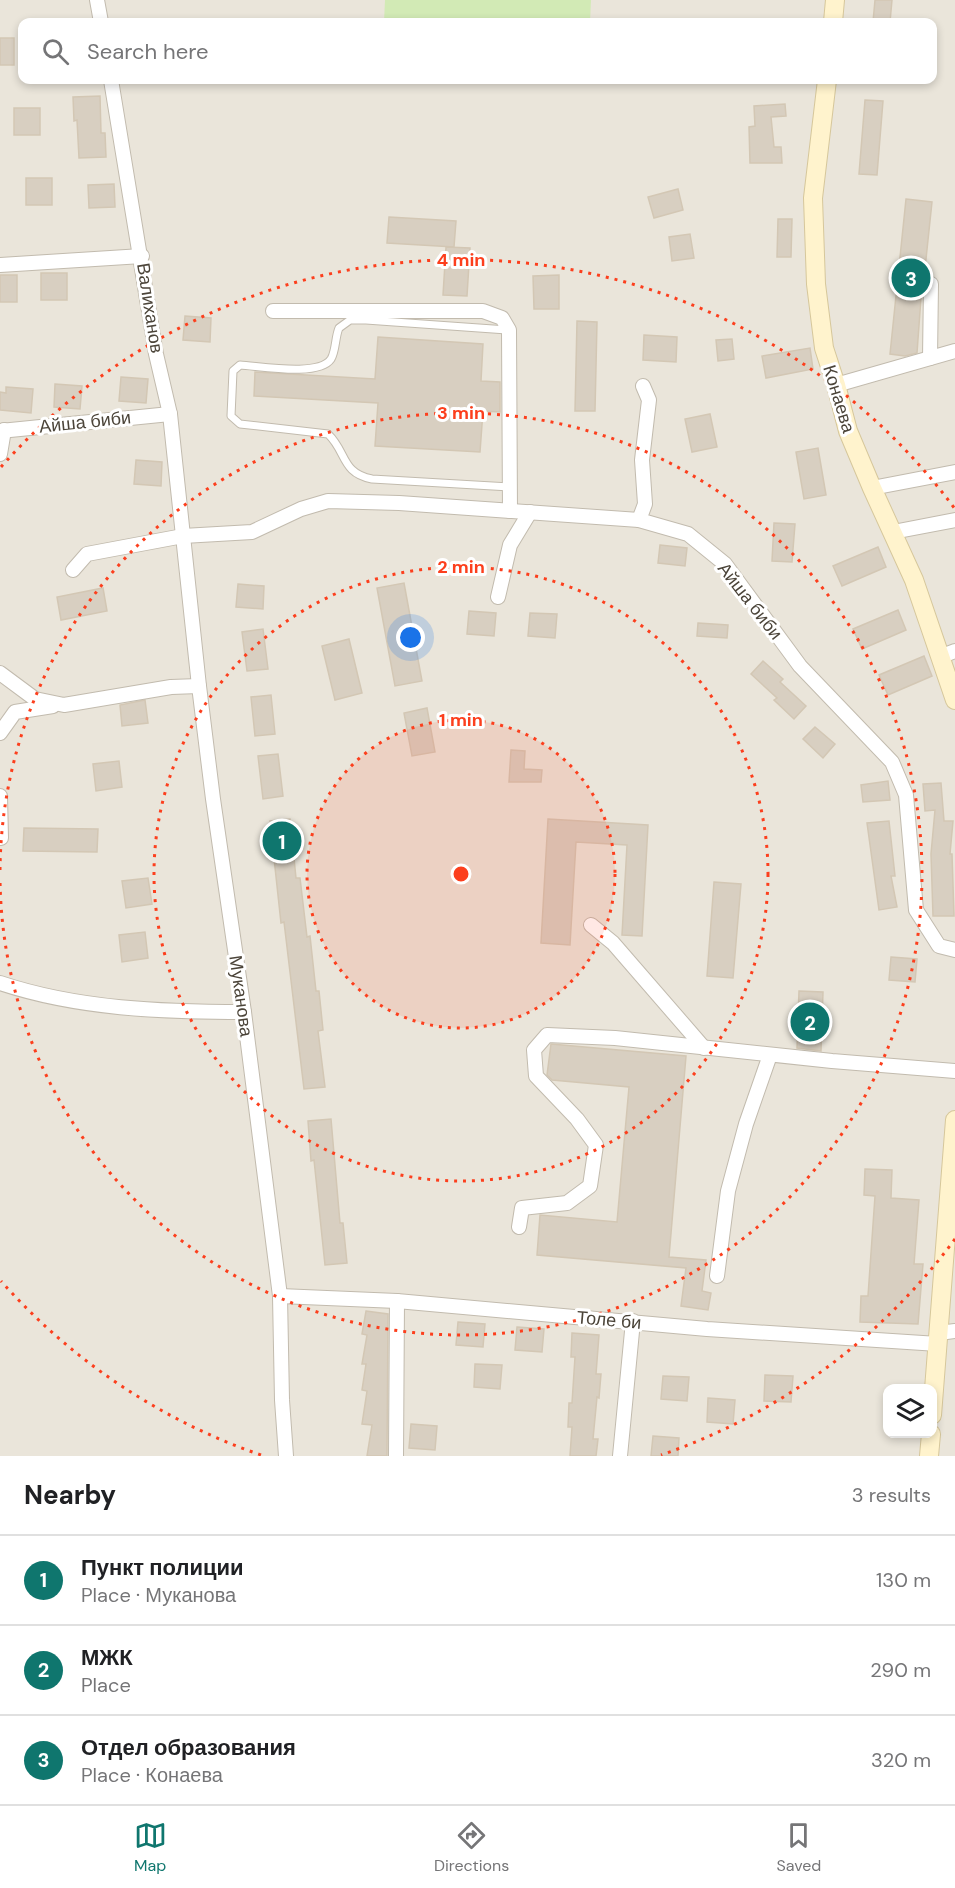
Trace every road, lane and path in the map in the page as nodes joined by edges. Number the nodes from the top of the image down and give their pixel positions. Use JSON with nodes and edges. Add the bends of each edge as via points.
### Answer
{"nodes":[{"id":1,"x":97,"y":0,"type":"edge"},
{"id":2,"x":835,"y":0,"type":"edge"},
{"id":3,"x":100,"y":18,"type":"edge"},
{"id":4,"x":833,"y":18,"type":"edge"},
{"id":5,"x":112,"y":84,"type":"edge"},
{"id":6,"x":827,"y":84,"type":"edge"},
{"id":7,"x":142,"y":256,"type":"junction"},
{"id":8,"x":0,"y":265,"type":"edge"},
{"id":9,"x":931,"y":284,"type":"dead end"},
{"id":10,"x":273,"y":311,"type":"dead end"},
{"id":11,"x":509,"y":330,"type":"junction"},
{"id":12,"x":955,"y":351,"type":"edge"},
{"id":13,"x":930,"y":358,"type":"junction"},
{"id":14,"x":836,"y":385,"type":"junction"},
{"id":15,"x":643,"y":386,"type":"dead end"},
{"id":16,"x":170,"y":414,"type":"junction"},
{"id":17,"x":2,"y":430,"type":"edge"},
{"id":18,"x":0,"y":454,"type":"edge"},
{"id":19,"x":955,"y":472,"type":"edge"},
{"id":20,"x":510,"y":487,"type":"junction"},
{"id":21,"x":872,"y":488,"type":"junction"},
{"id":22,"x":510,"y":511,"type":"junction"},
{"id":23,"x":530,"y":512,"type":"junction"},
{"id":24,"x":639,"y":520,"type":"junction"},
{"id":25,"x":955,"y":520,"type":"edge"},
{"id":26,"x":893,"y":532,"type":"junction"},
{"id":27,"x":183,"y":536,"type":"junction"},
{"id":28,"x":72,"y":570,"type":"dead end"},
{"id":29,"x":498,"y":597,"type":"dead end"},
{"id":30,"x":948,"y":653,"type":"edge"},
{"id":31,"x":0,"y":673,"type":"edge"},
{"id":32,"x":199,"y":686,"type":"junction"},
{"id":33,"x":955,"y":699,"type":"edge"},
{"id":34,"x":64,"y":705,"type":"junction"},
{"id":35,"x":0,"y":733,"type":"edge"},
{"id":36,"x":0,"y":796,"type":"edge"},
{"id":37,"x":2,"y":838,"type":"dead end"},
{"id":38,"x":591,"y":925,"type":"dead end"},
{"id":39,"x":955,"y":950,"type":"edge"},
{"id":40,"x":0,"y":982,"type":"edge"},
{"id":41,"x":244,"y":1011,"type":"junction"},
{"id":42,"x":704,"y":1048,"type":"junction"},
{"id":43,"x":770,"y":1055,"type":"junction"},
{"id":44,"x":955,"y":1071,"type":"edge"},
{"id":45,"x":955,"y":1120,"type":"edge"},
{"id":46,"x":519,"y":1227,"type":"dead end"},
{"id":47,"x":717,"y":1276,"type":"dead end"},
{"id":48,"x":280,"y":1296,"type":"junction"},
{"id":49,"x":398,"y":1301,"type":"junction"},
{"id":50,"x":633,"y":1321,"type":"junction"},
{"id":51,"x":944,"y":1336,"type":"edge"},
{"id":52,"x":937,"y":1386,"type":"edge"},
{"id":53,"x":931,"y":1438,"type":"edge"},
{"id":54,"x":286,"y":1456,"type":"edge"},
{"id":55,"x":396,"y":1456,"type":"edge"},
{"id":56,"x":620,"y":1456,"type":"edge"},
{"id":57,"x":929,"y":1456,"type":"edge"}],
"edges":[{"from":1,"to":3,"type":"street"},
{"from":2,"to":4,"type":"main road"},
{"from":5,"to":7,"type":"street","name":"Валиханов"},
{"from":6,"to":14,"type":"main road","name":"Конаева","via":[[813,209],[824,348]]},
{"from":7,"to":8,"type":"street"},
{"from":7,"to":16,"type":"street","name":"Валиханов","via":[[156,354]]},
{"from":9,"to":13,"type":"street"},
{"from":10,"to":11,"type":"street","via":[[483,311],[502,318]]},
{"from":11,"to":20,"type":"street"},
{"from":11,"to":20,"type":"lane","via":[[350,320],[339,328],[333,356],[326,365],[309,370],[235,367],[231,416],[240,424],[328,434],[358,477]]},
{"from":12,"to":13,"type":"street"},
{"from":13,"to":14,"type":"street"},
{"from":14,"to":21,"type":"main road","name":"Конаева","via":[[848,431]]},
{"from":15,"to":24,"type":"street","via":[[649,400],[642,460],[645,504]]},
{"from":16,"to":17,"type":"street","name":"Айша биби"},
{"from":16,"to":27,"type":"street","name":"Валиханов"},
{"from":17,"to":18,"type":"street"},
{"from":19,"to":21,"type":"street"},
{"from":20,"to":22,"type":"street"},
{"from":21,"to":26,"type":"main road","name":"Конаева"},
{"from":22,"to":23,"type":"street","name":"Айша биби"},
{"from":22,"to":27,"type":"street","name":"Айша биби","via":[[328,501],[252,531]]},
{"from":23,"to":24,"type":"street","name":"Айша биби"},
{"from":23,"to":29,"type":"street","via":[[510,545]]},
{"from":24,"to":39,"type":"street","name":"Айша биби","via":[[688,534],[725,564],[800,666],[892,762],[906,795],[916,910],[939,946]]},
{"from":25,"to":26,"type":"street"},
{"from":26,"to":30,"type":"main road","name":"Конаева"},
{"from":27,"to":28,"type":"street","name":"Айша биби","via":[[87,554]]},
{"from":27,"to":32,"type":"street","name":"Муканова"},
{"from":30,"to":33,"type":"main road","name":"Конаева"},
{"from":31,"to":34,"type":"street","via":[[35,699]]},
{"from":32,"to":34,"type":"street"},
{"from":32,"to":41,"type":"street","name":"Муканова"},
{"from":34,"to":35,"type":"street","via":[[15,712]]},
{"from":36,"to":37,"type":"street"},
{"from":38,"to":42,"type":"street","via":[[613,943]]},
{"from":40,"to":41,"type":"street","via":[[74,1001],[170,1011]]},
{"from":41,"to":48,"type":"street","name":"Муканова"},
{"from":42,"to":43,"type":"street"},
{"from":42,"to":46,"type":"street","via":[[547,1035],[534,1050],[536,1076],[596,1145],[590,1186],[567,1203],[522,1208]]},
{"from":43,"to":44,"type":"street"},
{"from":43,"to":47,"type":"street","via":[[728,1191]]},
{"from":45,"to":51,"type":"main road"},
{"from":48,"to":49,"type":"street","name":"Толе би"},
{"from":48,"to":54,"type":"street","name":"Муканова"},
{"from":49,"to":50,"type":"street","name":"Толе би"},
{"from":49,"to":55,"type":"street"},
{"from":50,"to":51,"type":"street","name":"Толе би","via":[[707,1329]]},
{"from":50,"to":56,"type":"street"},
{"from":51,"to":52,"type":"main road"},
{"from":53,"to":57,"type":"main road"}]}
